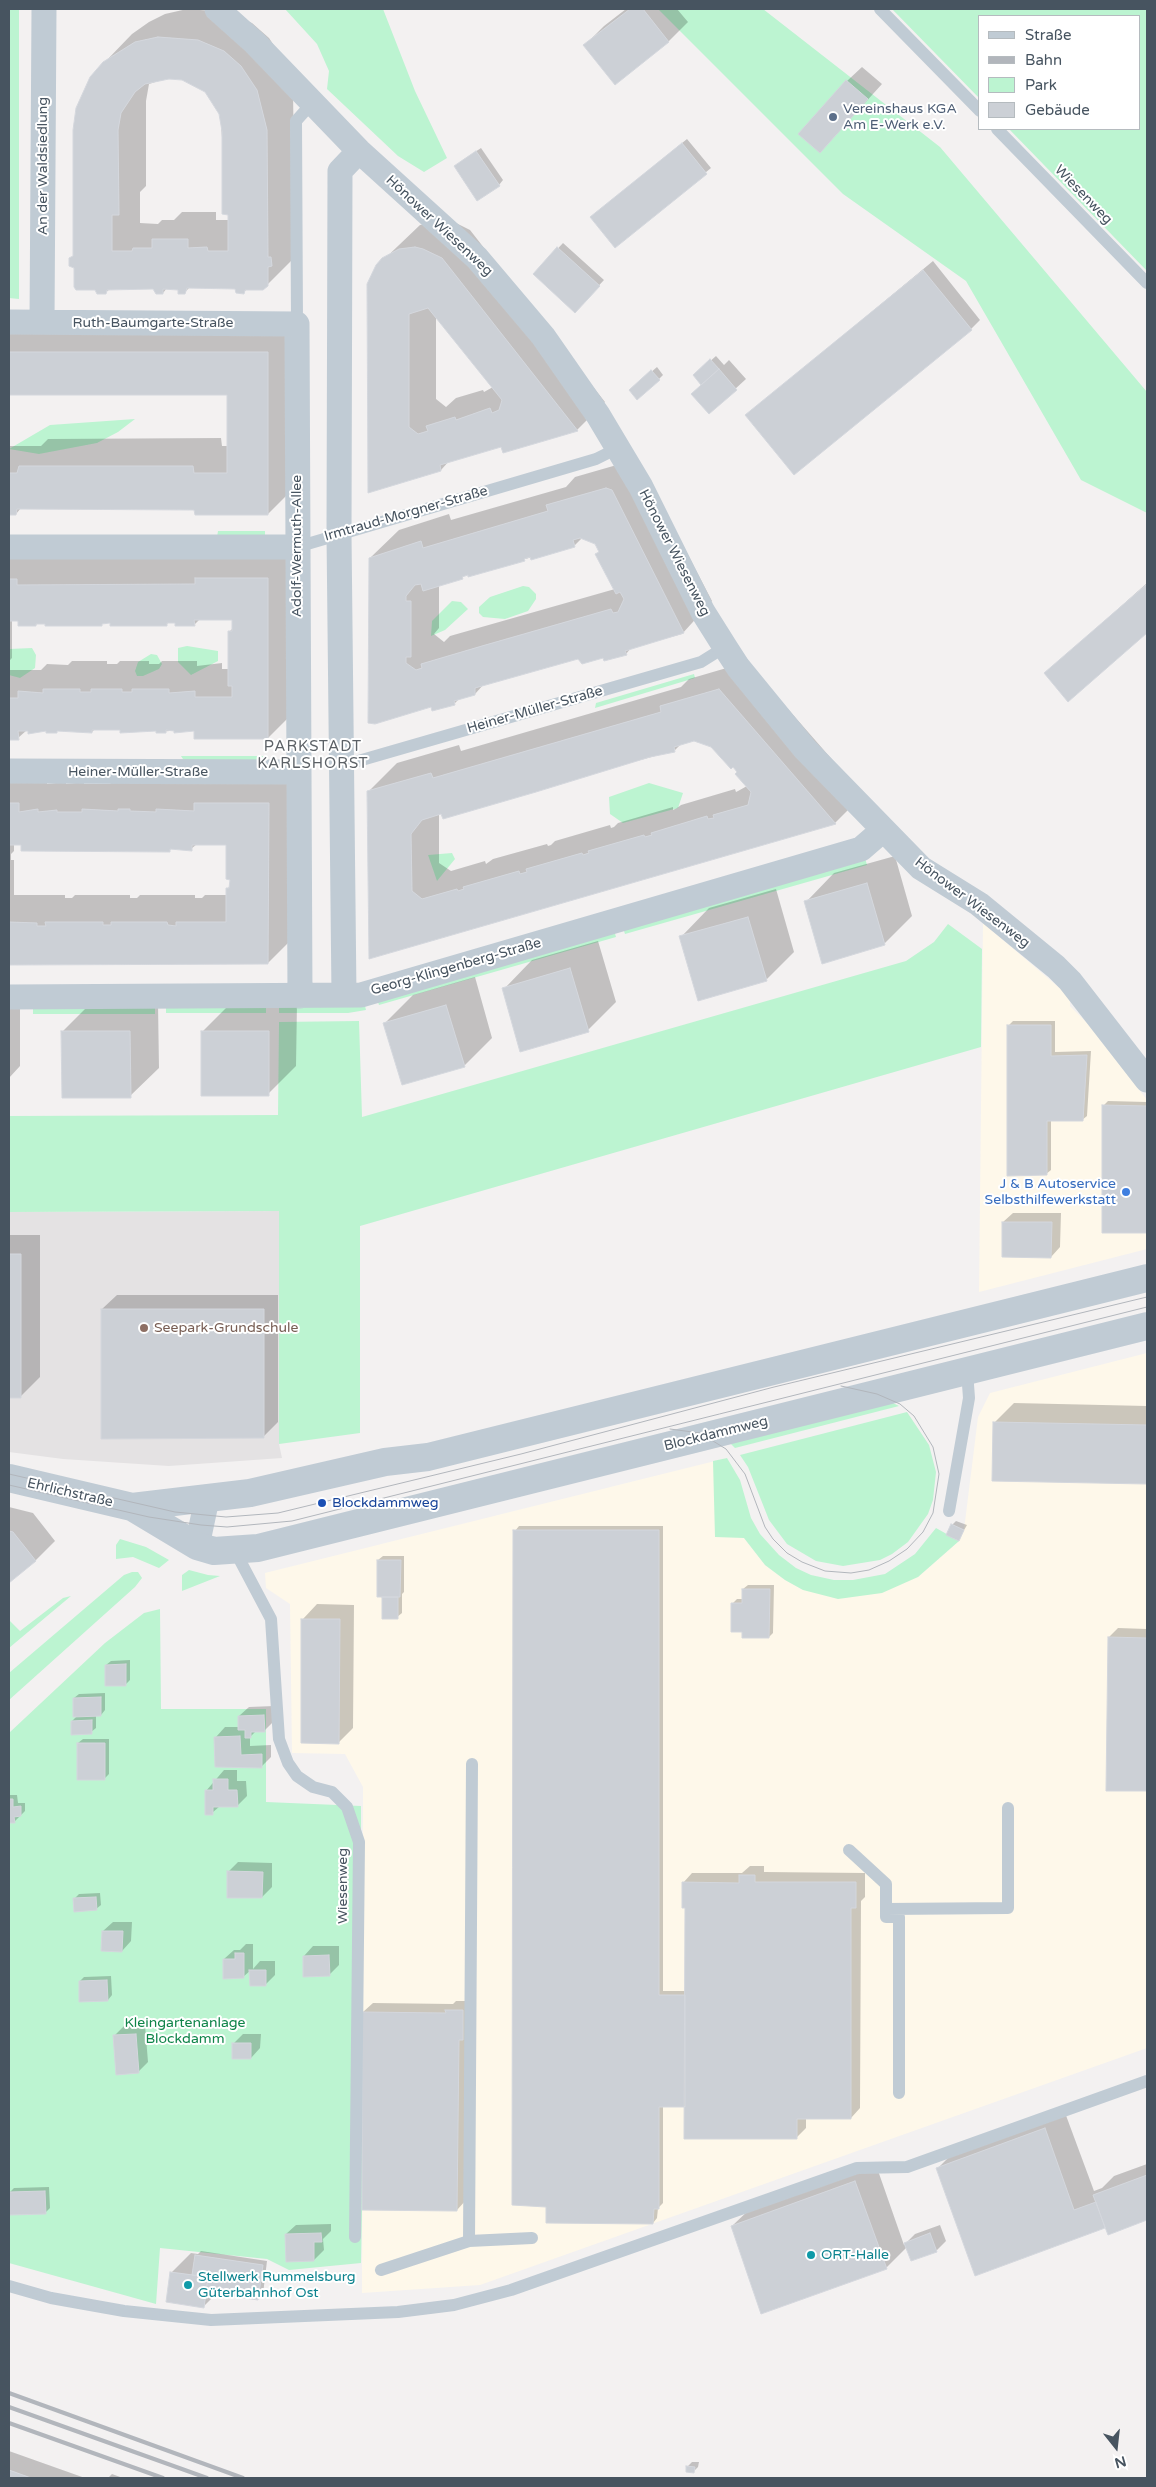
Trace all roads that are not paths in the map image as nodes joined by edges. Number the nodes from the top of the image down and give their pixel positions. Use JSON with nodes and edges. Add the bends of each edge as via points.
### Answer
{"nodes":[{"id":1,"x":44,"y":9,"type":"edge"},
{"id":2,"x":216,"y":9,"type":"edge"},
{"id":3,"x":880,"y":9,"type":"edge"},
{"id":4,"x":313,"y":102,"type":"junction"},
{"id":5,"x":978,"y":109,"type":"edge"},
{"id":6,"x":998,"y":130,"type":"edge"},
{"id":7,"x":359,"y":151,"type":"junction"},
{"id":8,"x":1147,"y":283,"type":"edge"},
{"id":9,"x":9,"y":322,"type":"edge"},
{"id":10,"x":42,"y":322,"type":"junction"},
{"id":11,"x":297,"y":324,"type":"junction"},
{"id":12,"x":618,"y":448,"type":"junction"},
{"id":13,"x":339,"y":534,"type":"junction"},
{"id":14,"x":9,"y":547,"type":"edge"},
{"id":15,"x":297,"y":547,"type":"junction"},
{"id":16,"x":725,"y":647,"type":"junction"},
{"id":17,"x":341,"y":766,"type":"junction"},
{"id":18,"x":9,"y":771,"type":"edge"},
{"id":19,"x":298,"y":772,"type":"junction"},
{"id":20,"x":883,"y":830,"type":"junction"},
{"id":21,"x":344,"y":995,"type":"junction"},
{"id":22,"x":300,"y":996,"type":"junction"},
{"id":23,"x":9,"y":997,"type":"edge"},
{"id":24,"x":1147,"y":1080,"type":"edge"},
{"id":25,"x":1147,"y":1278,"type":"edge"},
{"id":26,"x":1147,"y":1326,"type":"edge"},
{"id":27,"x":967,"y":1371,"type":"junction"},
{"id":28,"x":9,"y":1478,"type":"edge"},
{"id":29,"x":207,"y":1499,"type":"junction"},
{"id":30,"x":132,"y":1507,"type":"junction"},
{"id":31,"x":949,"y":1511,"type":"dead end"},
{"id":32,"x":197,"y":1546,"type":"junction"},
{"id":33,"x":234,"y":1551,"type":"junction"},
{"id":34,"x":472,"y":1764,"type":"dead end"},
{"id":35,"x":1008,"y":1808,"type":"dead end"},
{"id":36,"x":849,"y":1850,"type":"dead end"},
{"id":37,"x":886,"y":1909,"type":"junction"},
{"id":38,"x":1147,"y":2081,"type":"edge"},
{"id":39,"x":899,"y":2093,"type":"dead end"},
{"id":40,"x":355,"y":2237,"type":"dead end"},
{"id":41,"x":532,"y":2238,"type":"dead end"},
{"id":42,"x":469,"y":2241,"type":"junction"},
{"id":43,"x":381,"y":2270,"type":"dead end"},
{"id":44,"x":9,"y":2286,"type":"edge"}],
"edges":[{"from":1,"to":10,"type":"street","name":"An der Waldsiedlung"},
{"from":2,"to":4,"type":"street","name":"Hönower Wiesenweg"},
{"from":3,"to":5,"type":"lane"},
{"from":4,"to":7,"type":"street","name":"Hönower Wiesenweg"},
{"from":4,"to":11,"type":"lane","name":"Adolf-Wermuth-Allee","via":[[296,121]]},
{"from":6,"to":8,"type":"lane","name":"Wiesenweg"},
{"from":7,"to":12,"type":"street","name":"Hönower Wiesenweg","via":[[490,272],[569,371]]},
{"from":7,"to":13,"type":"street","via":[[340,171]]},
{"from":9,"to":10,"type":"street","name":"Ruth-Baumgarte-Straße"},
{"from":10,"to":11,"type":"street","name":"Ruth-Baumgarte-Straße"},
{"from":11,"to":15,"type":"street","name":"Adolf-Wermuth-Allee"},
{"from":12,"to":13,"type":"lane","name":"Irmtraud-Morgner-Straße","via":[[596,459]]},
{"from":12,"to":16,"type":"street","name":"Hönower Wiesenweg","via":[[703,612]]},
{"from":13,"to":15,"type":"lane","name":"Irmtraud-Morgner-Straße"},
{"from":13,"to":17,"type":"street"},
{"from":14,"to":15,"type":"street","name":"Irmtraud-Morgner-Straße"},
{"from":15,"to":19,"type":"street","name":"Adolf-Wermuth-Allee"},
{"from":16,"to":17,"type":"lane","name":"Heiner-Müller-Straße","via":[[701,662]]},
{"from":16,"to":20,"type":"street","name":"Hönower Wiesenweg","via":[[805,749]]},
{"from":17,"to":21,"type":"street"},
{"from":18,"to":19,"type":"street","name":"Heiner-Müller-Straße"},
{"from":19,"to":22,"type":"street","name":"Adolf-Wermuth-Allee"},
{"from":20,"to":21,"type":"street","name":"Georg-Klingenberg-Straße","via":[[861,849],[447,971],[361,995]]},
{"from":20,"to":24,"type":"street","name":"Hönower Wiesenweg","via":[[922,868],[979,904],[1056,967]]},
{"from":21,"to":22,"type":"street","name":"Georg-Klingenberg-Straße"},
{"from":22,"to":23,"type":"street","name":"Georg-Klingenberg-Straße"},
{"from":25,"to":29,"type":"street","via":[[428,1457],[385,1462],[259,1491]]},
{"from":26,"to":27,"type":"street","name":"Blockdammweg"},
{"from":27,"to":31,"type":"lane","via":[[969,1398]]},
{"from":27,"to":33,"type":"street","name":"Blockdammweg","via":[[258,1548]]},
{"from":28,"to":30,"type":"street","name":"Ehrlichstraße"},
{"from":29,"to":30,"type":"street"},
{"from":29,"to":32,"type":"street"},
{"from":30,"to":32,"type":"street","name":"Blockdammweg"},
{"from":32,"to":33,"type":"street","name":"Blockdammweg"},
{"from":33,"to":40,"type":"lane","name":"Wiesenweg","via":[[271,1619],[278,1739],[288,1763],[297,1776],[313,1787],[332,1792],[347,1807],[359,1842]]},
{"from":34,"to":42,"type":"lane"},
{"from":35,"to":37,"type":"lane","via":[[1008,1908]]},
{"from":36,"to":37,"type":"lane","via":[[886,1884]]},
{"from":37,"to":39,"type":"lane","via":[[886,1916],[899,1917]]},
{"from":38,"to":44,"type":"lane","via":[[906,2167],[857,2168],[511,2290],[454,2305],[398,2312],[211,2320],[124,2311],[51,2298]]},
{"from":41,"to":42,"type":"lane"},
{"from":42,"to":43,"type":"lane"}]}
